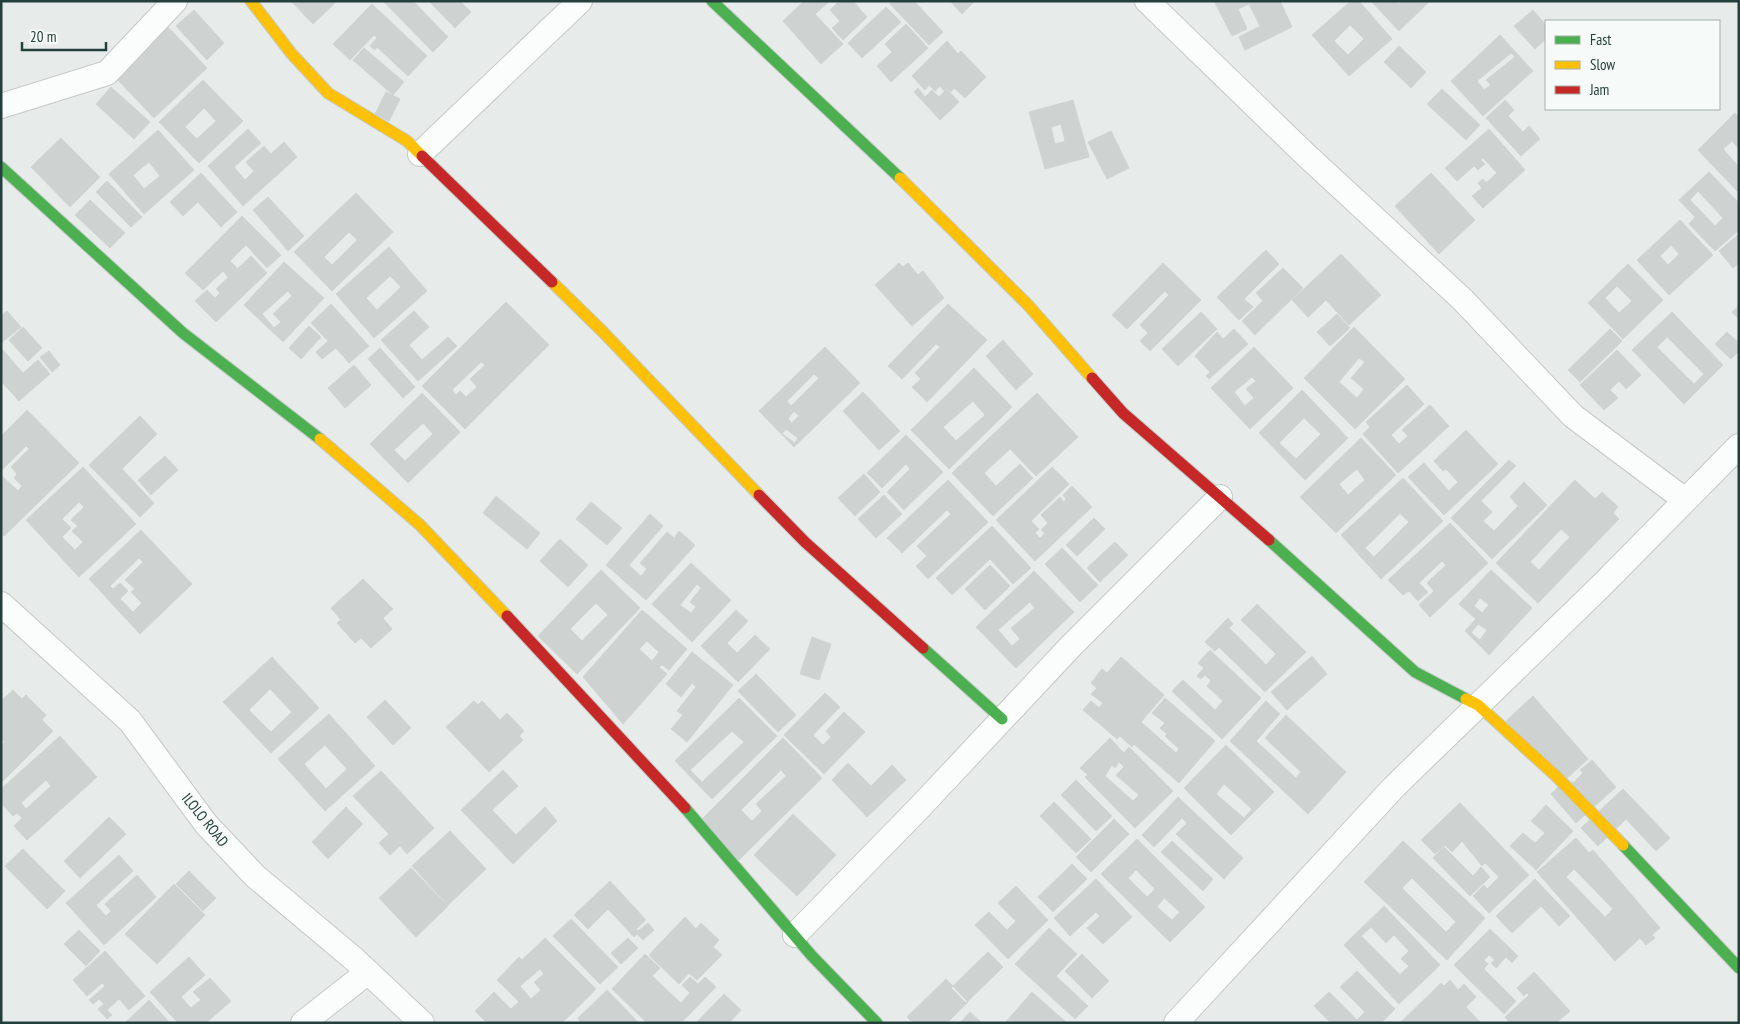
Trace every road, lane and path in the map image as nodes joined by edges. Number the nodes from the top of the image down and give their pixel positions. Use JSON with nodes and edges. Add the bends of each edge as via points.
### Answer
{"nodes":[{"id":1,"x":175,"y":1,"type":"edge"},
{"id":2,"x":251,"y":1,"type":"edge"},
{"id":3,"x":580,"y":1,"type":"edge"},
{"id":4,"x":712,"y":1,"type":"edge"},
{"id":5,"x":1147,"y":1,"type":"edge"},
{"id":6,"x":3,"y":107,"type":"edge"},
{"id":7,"x":420,"y":154,"type":"junction"},
{"id":8,"x":1,"y":167,"type":"edge"},
{"id":9,"x":1739,"y":446,"type":"edge"},
{"id":10,"x":1220,"y":497,"type":"junction"},
{"id":11,"x":1685,"y":500,"type":"junction"},
{"id":12,"x":1,"y":604,"type":"edge"},
{"id":13,"x":1478,"y":705,"type":"junction"},
{"id":14,"x":1002,"y":719,"type":"junction"},
{"id":15,"x":795,"y":935,"type":"junction"},
{"id":16,"x":1739,"y":968,"type":"edge"},
{"id":17,"x":368,"y":972,"type":"junction"},
{"id":18,"x":303,"y":1023,"type":"edge"},
{"id":19,"x":422,"y":1023,"type":"edge"},
{"id":20,"x":877,"y":1023,"type":"edge"},
{"id":21,"x":1176,"y":1023,"type":"edge"}],
"edges":[{"from":1,"to":6,"type":"street","via":[[107,73]]},
{"from":2,"to":7,"type":"street","via":[[291,53],[328,93],[407,141]]},
{"from":3,"to":7,"type":"street"},
{"from":4,"to":10,"type":"street","via":[[1028,304],[1123,413]]},
{"from":5,"to":11,"type":"street","via":[[1306,155],[1463,300],[1573,416]]},
{"from":7,"to":14,"type":"street","via":[[603,332],[805,542]]},
{"from":8,"to":15,"type":"street","via":[[183,333],[330,446],[420,525],[622,738]]},
{"from":9,"to":11,"type":"street"},
{"from":10,"to":13,"type":"street","via":[[1414,672]]},
{"from":10,"to":14,"type":"street"},
{"from":11,"to":13,"type":"street"},
{"from":12,"to":17,"type":"street","name":"ILOLO ROAD","via":[[130,721],[206,824],[254,876]]},
{"from":13,"to":16,"type":"street","via":[[1557,777]]},
{"from":13,"to":21,"type":"street","via":[[1394,787]]},
{"from":14,"to":15,"type":"street"},
{"from":15,"to":20,"type":"street"},
{"from":17,"to":18,"type":"street"},
{"from":17,"to":19,"type":"street","name":"ILOLO ROAD"}]}
